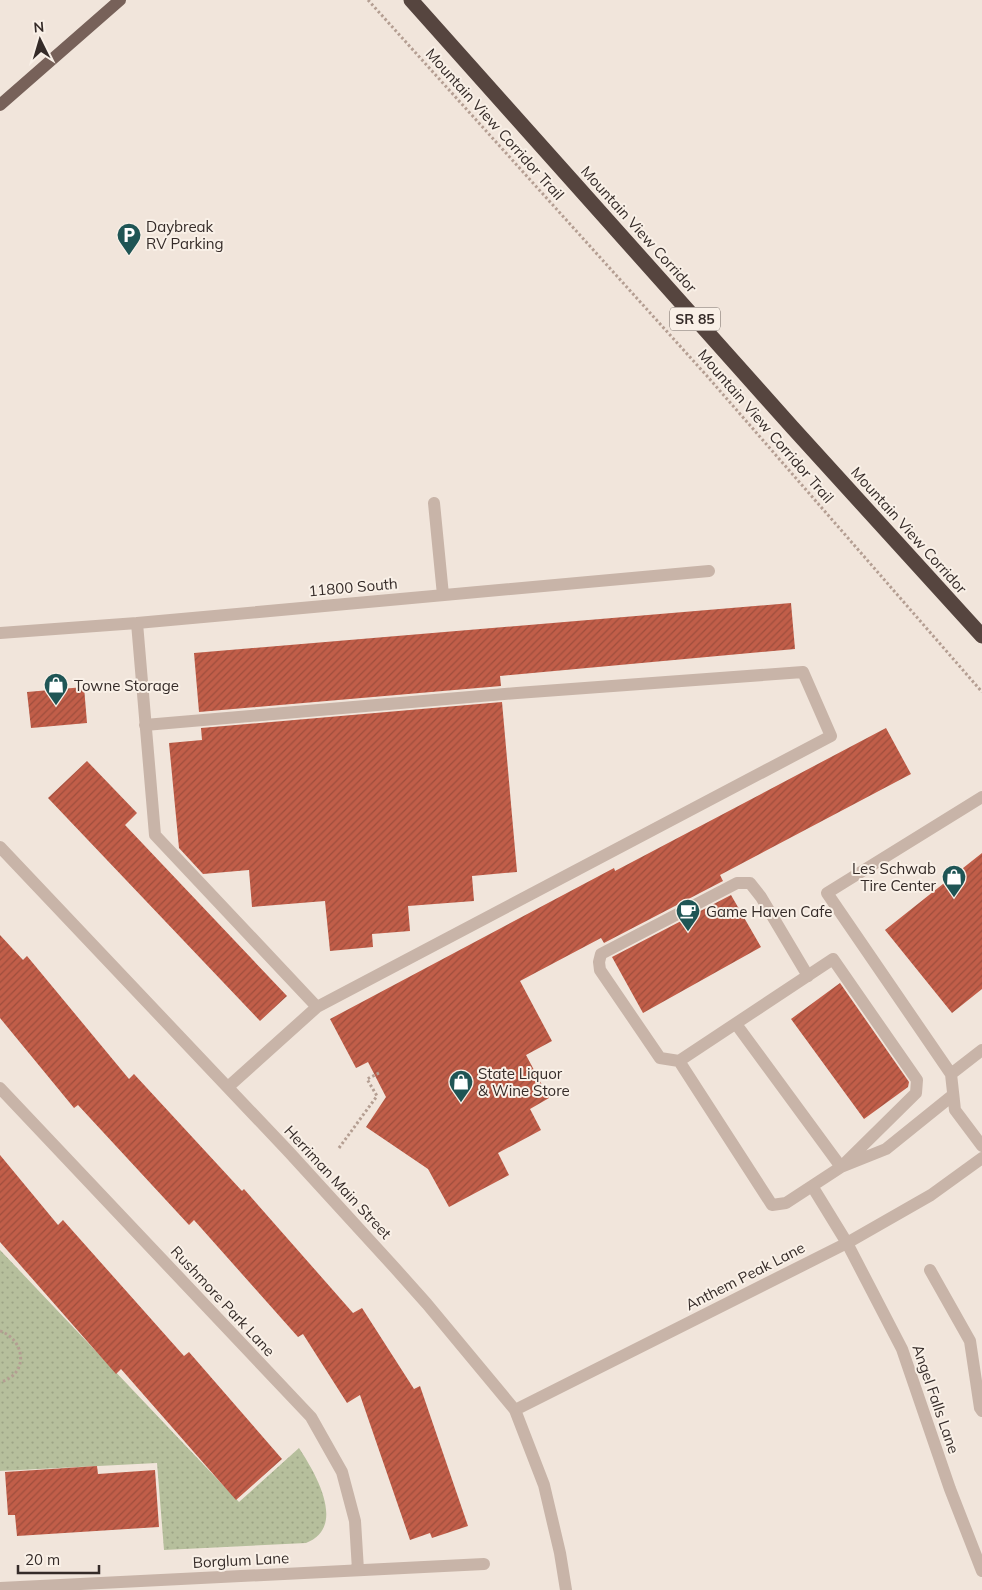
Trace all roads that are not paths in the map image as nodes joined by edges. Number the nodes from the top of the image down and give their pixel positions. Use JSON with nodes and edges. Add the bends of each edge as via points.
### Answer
{"nodes":[{"id":1,"x":120,"y":0,"type":"edge"},
{"id":2,"x":410,"y":0,"type":"edge"},
{"id":3,"x":0,"y":105,"type":"edge"},
{"id":4,"x":434,"y":503,"type":"dead end"},
{"id":5,"x":708,"y":571,"type":"dead end"},
{"id":6,"x":443,"y":595,"type":"junction"},
{"id":7,"x":137,"y":623,"type":"junction"},
{"id":8,"x":0,"y":633,"type":"edge"},
{"id":9,"x":982,"y":636,"type":"edge"},
{"id":10,"x":145,"y":725,"type":"junction"},
{"id":11,"x":982,"y":797,"type":"edge"},
{"id":12,"x":0,"y":846,"type":"edge"},
{"id":13,"x":808,"y":976,"type":"junction"},
{"id":14,"x":317,"y":1007,"type":"junction"},
{"id":15,"x":736,"y":1024,"type":"junction"},
{"id":16,"x":982,"y":1050,"type":"edge"},
{"id":17,"x":679,"y":1062,"type":"junction"},
{"id":18,"x":951,"y":1074,"type":"junction"},
{"id":19,"x":228,"y":1087,"type":"junction"},
{"id":20,"x":0,"y":1088,"type":"edge"},
{"id":21,"x":954,"y":1095,"type":"junction"},
{"id":22,"x":982,"y":1146,"type":"edge"},
{"id":23,"x":982,"y":1158,"type":"edge"},
{"id":24,"x":841,"y":1167,"type":"junction"},
{"id":25,"x":812,"y":1186,"type":"junction"},
{"id":26,"x":847,"y":1243,"type":"junction"},
{"id":27,"x":930,"y":1270,"type":"dead end"},
{"id":28,"x":515,"y":1410,"type":"junction"},
{"id":29,"x":982,"y":1411,"type":"edge"},
{"id":30,"x":484,"y":1564,"type":"dead end"},
{"id":31,"x":358,"y":1570,"type":"junction"},
{"id":32,"x":982,"y":1571,"type":"edge"},
{"id":33,"x":180,"y":1584,"type":"edge"},
{"id":34,"x":0,"y":1588,"type":"edge"},
{"id":35,"x":566,"y":1590,"type":"edge"}],
"edges":[{"from":1,"to":3,"type":"main road"},
{"from":2,"to":9,"type":"highway","name":"Mountain View Corridor","number":"SR 85"},
{"from":4,"to":6,"type":"street"},
{"from":5,"to":6,"type":"street","name":"11800 South"},
{"from":6,"to":7,"type":"street","name":"11800 South"},
{"from":7,"to":8,"type":"street","name":"11800 South"},
{"from":7,"to":10,"type":"street"},
{"from":10,"to":14,"type":"street","via":[[155,835]]},
{"from":10,"to":14,"type":"street","via":[[803,672],[831,736]]},
{"from":11,"to":18,"type":"street","via":[[827,893]]},
{"from":12,"to":19,"type":"street","name":"Herriman Main Street"},
{"from":13,"to":15,"type":"street"},
{"from":13,"to":17,"type":"street","via":[[750,883],[737,883],[601,954],[600,970],[660,1058]]},
{"from":13,"to":24,"type":"street","via":[[833,960],[916,1080],[916,1093]]},
{"from":14,"to":19,"type":"street"},
{"from":15,"to":17,"type":"street"},
{"from":15,"to":24,"type":"street"},
{"from":16,"to":18,"type":"street"},
{"from":17,"to":25,"type":"street","via":[[772,1205],[786,1203]]},
{"from":18,"to":21,"type":"street"},
{"from":19,"to":28,"type":"street","name":"Herriman Main Street","via":[[427,1304]]},
{"from":20,"to":31,"type":"street","name":"Rushmore Park Lane","via":[[311,1417],[342,1472],[355,1521]]},
{"from":21,"to":22,"type":"street","via":[[955,1110]]},
{"from":21,"to":24,"type":"street","via":[[886,1149]]},
{"from":23,"to":26,"type":"street","name":"Anthem Peak Lane","via":[[931,1195]]},
{"from":24,"to":25,"type":"street"},
{"from":25,"to":26,"type":"street","name":"Angel Falls Lane"},
{"from":26,"to":28,"type":"street","name":"Anthem Peak Lane"},
{"from":26,"to":32,"type":"street","name":"Angel Falls Lane","via":[[902,1349]]},
{"from":27,"to":29,"type":"street","via":[[970,1340]]},
{"from":28,"to":35,"type":"street","name":"Herriman Main Street","via":[[544,1484]]},
{"from":30,"to":31,"type":"street","name":"Borglum Lane"},
{"from":31,"to":33,"type":"street","name":"Borglum Lane"},
{"from":33,"to":34,"type":"street","name":"Borglum Lane"}]}
